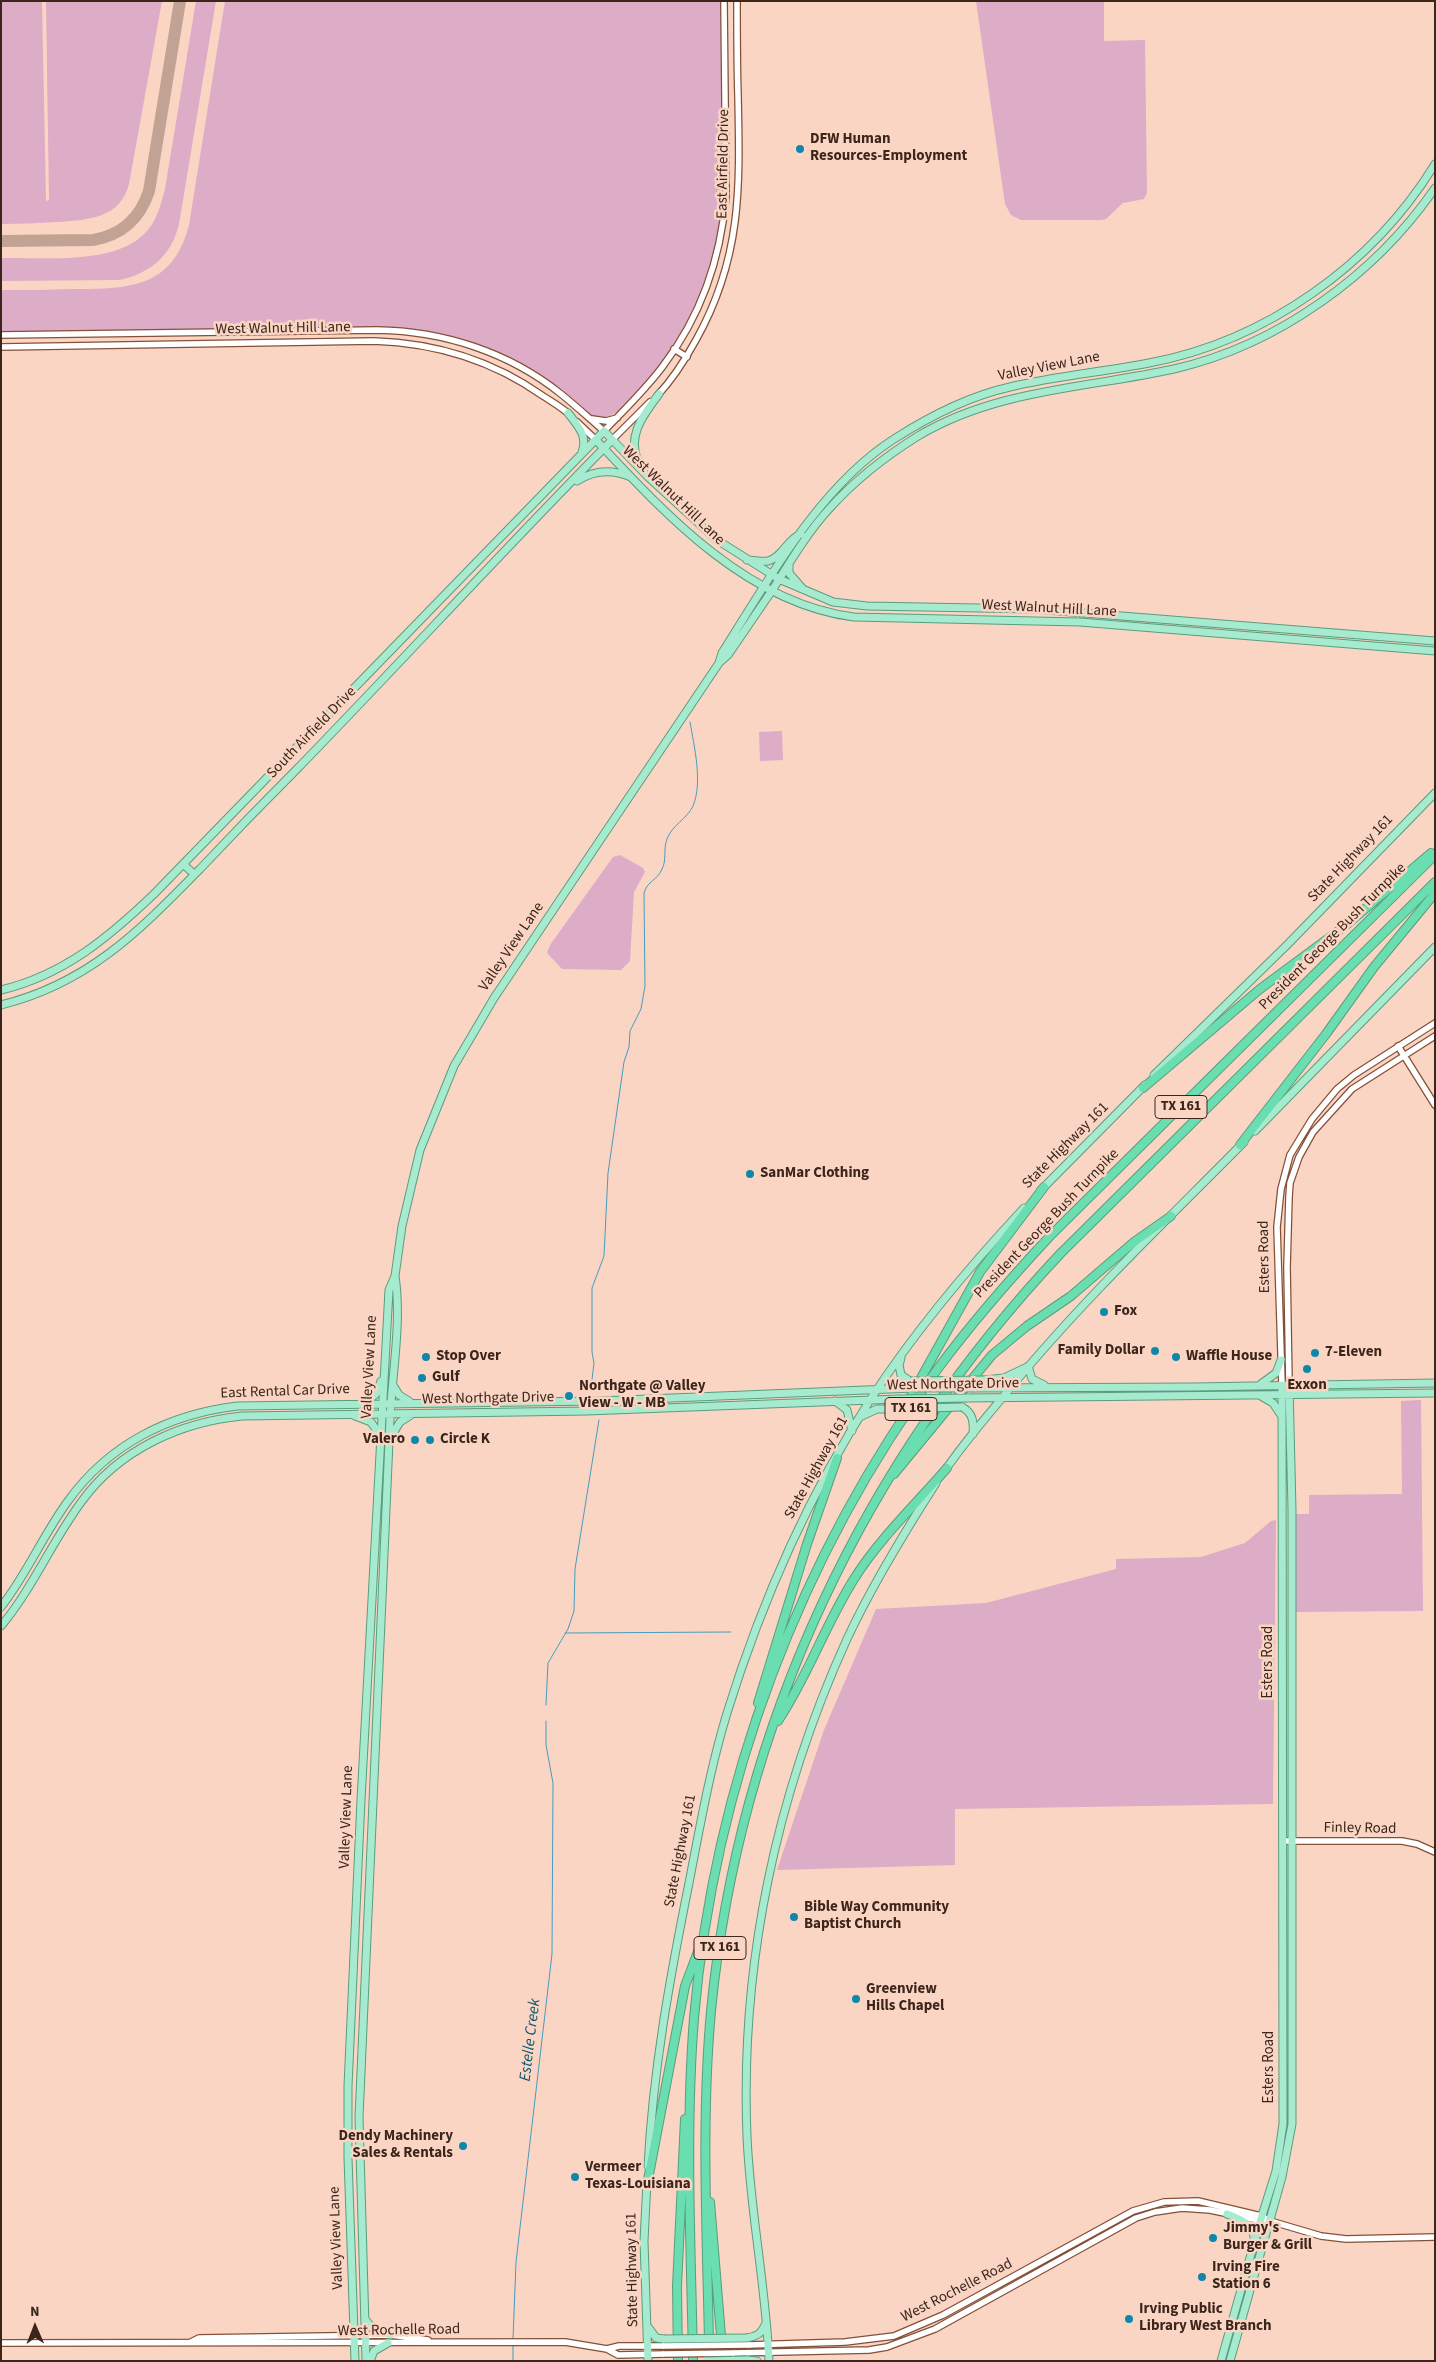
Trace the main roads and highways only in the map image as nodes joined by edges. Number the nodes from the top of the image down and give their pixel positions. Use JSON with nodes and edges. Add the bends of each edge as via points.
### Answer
{"nodes":[{"id":1,"x":1435,"y":164,"type":"edge"},
{"id":2,"x":1435,"y":188,"type":"edge"},
{"id":3,"x":659,"y":394,"type":"road end"},
{"id":4,"x":568,"y":413,"type":"road end"},
{"id":5,"x":604,"y":431,"type":"joint"},
{"id":6,"x":596,"y":440,"type":"junction"},
{"id":7,"x":612,"y":440,"type":"junction"},
{"id":8,"x":604,"y":448,"type":"junction"},
{"id":9,"x":582,"y":452,"type":"junction"},
{"id":10,"x":648,"y":477,"type":"junction"},
{"id":11,"x":634,"y":478,"type":"junction"},
{"id":12,"x":568,"y":486,"type":"junction"},
{"id":13,"x":801,"y":534,"type":"junction"},
{"id":14,"x":747,"y":560,"type":"junction"},
{"id":15,"x":789,"y":564,"type":"junction"},
{"id":16,"x":772,"y":575,"type":"junction"},
{"id":17,"x":779,"y":579,"type":"junction"},
{"id":18,"x":764,"y":586,"type":"junction"},
{"id":19,"x":772,"y":590,"type":"junction"},
{"id":20,"x":812,"y":595,"type":"junction"},
{"id":21,"x":788,"y":598,"type":"junction"},
{"id":22,"x":762,"y":605,"type":"junction"},
{"id":23,"x":1076,"y":612,"type":"junction"},
{"id":24,"x":1165,"y":619,"type":"junction"},
{"id":25,"x":1075,"y":622,"type":"junction"},
{"id":26,"x":1164,"y":629,"type":"junction"},
{"id":27,"x":1435,"y":641,"type":"edge"},
{"id":28,"x":1435,"y":651,"type":"edge"},
{"id":29,"x":719,"y":663,"type":"junction"},
{"id":30,"x":1435,"y":792,"type":"edge"},
{"id":31,"x":1435,"y":850,"type":"edge"},
{"id":32,"x":1435,"y":855,"type":"edge"},
{"id":33,"x":183,"y":864,"type":"junction"},
{"id":34,"x":194,"y":874,"type":"junction"},
{"id":35,"x":1435,"y":882,"type":"edge"},
{"id":36,"x":1435,"y":893,"type":"edge"},
{"id":37,"x":1435,"y":947,"type":"edge"},
{"id":38,"x":1,"y":990,"type":"edge"},
{"id":39,"x":1,"y":1005,"type":"edge"},
{"id":40,"x":1143,"y":1088,"type":"junction"},
{"id":41,"x":1240,"y":1145,"type":"junction"},
{"id":42,"x":1044,"y":1188,"type":"junction"},
{"id":43,"x":1171,"y":1216,"type":"junction"},
{"id":44,"x":395,"y":1276,"type":"junction"},
{"id":45,"x":902,"y":1355,"type":"junction"},
{"id":46,"x":1281,"y":1360,"type":"road end"},
{"id":47,"x":1028,"y":1366,"type":"junction"},
{"id":48,"x":384,"y":1371,"type":"junction"},
{"id":49,"x":1435,"y":1382,"type":"edge"},
{"id":50,"x":1391,"y":1383,"type":"junction"},
{"id":51,"x":1285,"y":1384,"type":"junction"},
{"id":52,"x":393,"y":1385,"type":"junction"},
{"id":53,"x":1258,"y":1385,"type":"junction"},
{"id":54,"x":1051,"y":1387,"type":"junction"},
{"id":55,"x":1194,"y":1387,"type":"junction"},
{"id":56,"x":1011,"y":1388,"type":"junction"},
{"id":57,"x":878,"y":1389,"type":"junction"},
{"id":58,"x":1435,"y":1393,"type":"edge"},
{"id":59,"x":1394,"y":1394,"type":"junction"},
{"id":60,"x":1260,"y":1395,"type":"junction"},
{"id":61,"x":1286,"y":1395,"type":"junction"},
{"id":62,"x":1194,"y":1396,"type":"junction"},
{"id":63,"x":1001,"y":1398,"type":"junction"},
{"id":64,"x":871,"y":1399,"type":"junction"},
{"id":65,"x":835,"y":1401,"type":"junction"},
{"id":66,"x":390,"y":1402,"type":"junction"},
{"id":67,"x":534,"y":1402,"type":"junction"},
{"id":68,"x":362,"y":1403,"type":"junction"},
{"id":69,"x":382,"y":1403,"type":"junction"},
{"id":70,"x":430,"y":1403,"type":"junction"},
{"id":71,"x":217,"y":1408,"type":"junction"},
{"id":72,"x":534,"y":1412,"type":"junction"},
{"id":73,"x":350,"y":1414,"type":"junction"},
{"id":74,"x":390,"y":1414,"type":"junction"},
{"id":75,"x":413,"y":1414,"type":"junction"},
{"id":76,"x":381,"y":1415,"type":"junction"},
{"id":77,"x":861,"y":1416,"type":"junction"},
{"id":78,"x":1282,"y":1417,"type":"junction"},
{"id":79,"x":218,"y":1418,"type":"junction"},
{"id":80,"x":852,"y":1432,"type":"junction"},
{"id":81,"x":973,"y":1434,"type":"junction"},
{"id":82,"x":380,"y":1436,"type":"junction"},
{"id":83,"x":389,"y":1440,"type":"junction"},
{"id":84,"x":884,"y":1450,"type":"junction"},
{"id":85,"x":837,"y":1458,"type":"junction"},
{"id":86,"x":947,"y":1468,"type":"junction"},
{"id":87,"x":881,"y":1490,"type":"junction"},
{"id":88,"x":36,"y":1554,"type":"junction"},
{"id":89,"x":47,"y":1559,"type":"junction"},
{"id":90,"x":1,"y":1607,"type":"edge"},
{"id":91,"x":1,"y":1626,"type":"edge"},
{"id":92,"x":772,"y":1731,"type":"junction"},
{"id":93,"x":750,"y":1738,"type":"junction"},
{"id":94,"x":1288,"y":1841,"type":"junction"},
{"id":95,"x":356,"y":1914,"type":"junction"},
{"id":96,"x":367,"y":1915,"type":"junction"},
{"id":97,"x":703,"y":1938,"type":"junction"},
{"id":98,"x":690,"y":2085,"type":"junction"},
{"id":99,"x":348,"y":2086,"type":"junction"},
{"id":100,"x":360,"y":2087,"type":"junction"},
{"id":101,"x":706,"y":2171,"type":"junction"},
{"id":102,"x":647,"y":2185,"type":"junction"},
{"id":103,"x":1227,"y":2214,"type":"road end"},
{"id":104,"x":1254,"y":2241,"type":"junction"},
{"id":105,"x":1242,"y":2287,"type":"junction"},
{"id":106,"x":1250,"y":2290,"type":"junction"},
{"id":107,"x":365,"y":2319,"type":"junction"},
{"id":108,"x":766,"y":2323,"type":"junction"},
{"id":109,"x":647,"y":2326,"type":"junction"},
{"id":110,"x":391,"y":2335,"type":"road end"},
{"id":111,"x":388,"y":2344,"type":"road end"},
{"id":112,"x":747,"y":2356,"type":"edge"},
{"id":113,"x":648,"y":2358,"type":"edge"},
{"id":114,"x":356,"y":2361,"type":"edge"},
{"id":115,"x":366,"y":2361,"type":"edge"},
{"id":116,"x":370,"y":2361,"type":"edge"},
{"id":117,"x":678,"y":2361,"type":"edge"},
{"id":118,"x":693,"y":2361,"type":"edge"},
{"id":119,"x":707,"y":2361,"type":"edge"},
{"id":120,"x":724,"y":2361,"type":"edge"},
{"id":121,"x":757,"y":2361,"type":"edge"},
{"id":122,"x":769,"y":2361,"type":"edge"},
{"id":123,"x":1221,"y":2361,"type":"edge"},
{"id":124,"x":1230,"y":2361,"type":"edge"}],
"edges":[{"from":1,"to":13,"type":"main road","name":"Valley View Lane","via":[[1387,229],[1348,266],[1290,307],[1237,335],[1191,352],[1150,363],[1008,387],[948,409],[872,454],[829,497]]},
{"from":2,"to":15,"type":"main road","name":"Valley View Lane","via":[[1384,250],[1345,285],[1305,312],[1255,339],[1224,353],[1175,368],[1012,398],[973,410],[918,436],[841,497],[814,527]]},
{"from":3,"to":10,"type":"main road","via":[[639,420],[635,435],[636,457]]},
{"from":4,"to":9,"type":"main road","via":[[581,430],[584,440]]},
{"from":5,"to":6,"type":"main road","name":"South Airfield Drive"},
{"from":5,"to":7,"type":"main road","name":"West Walnut Hill Lane"},
{"from":6,"to":8,"type":"main road","name":"West Walnut Hill Lane"},
{"from":6,"to":9,"type":"main road","name":"South Airfield Drive"},
{"from":7,"to":8,"type":"main road","name":"South Airfield Drive"},
{"from":7,"to":10,"type":"main road","name":"West Walnut Hill Lane"},
{"from":8,"to":11,"type":"main road","name":"West Walnut Hill Lane"},
{"from":8,"to":12,"type":"main road","name":"South Airfield Drive"},
{"from":9,"to":33,"type":"main road","name":"South Airfield Drive"},
{"from":10,"to":14,"type":"main road","name":"West Walnut Hill Lane","via":[[716,540]]},
{"from":11,"to":12,"type":"main road","via":[[612,471],[600,472]]},
{"from":11,"to":18,"type":"main road","name":"West Walnut Hill Lane","via":[[704,547]]},
{"from":12,"to":34,"type":"main road","name":"South Airfield Drive"},
{"from":13,"to":14,"type":"main road","via":[[793,537],[772,559]]},
{"from":13,"to":16,"type":"main road","name":"Valley View Lane"},
{"from":14,"to":16,"type":"main road","name":"West Walnut Hill Lane"},
{"from":15,"to":17,"type":"main road","name":"Valley View Lane"},
{"from":15,"to":20,"type":"main road","via":[[792,578]]},
{"from":16,"to":17,"type":"main road","name":"West Walnut Hill Lane"},
{"from":16,"to":18,"type":"main road","name":"Valley View Lane"},
{"from":17,"to":19,"type":"main road","name":"Valley View Lane"},
{"from":17,"to":20,"type":"main road","name":"West Walnut Hill Lane"},
{"from":18,"to":19,"type":"main road","name":"West Walnut Hill Lane"},
{"from":18,"to":29,"type":"main road","name":"Valley View Lane","via":[[722,652]]},
{"from":19,"to":21,"type":"main road","name":"West Walnut Hill Lane"},
{"from":19,"to":22,"type":"main road","name":"Valley View Lane"},
{"from":20,"to":23,"type":"main road","name":"West Walnut Hill Lane","via":[[832,602],[867,606]]},
{"from":21,"to":22,"type":"main road","via":[[776,598]]},
{"from":21,"to":25,"type":"main road","name":"West Walnut Hill Lane","via":[[815,609],[854,617]]},
{"from":22,"to":29,"type":"main road","name":"Valley View Lane"},
{"from":23,"to":24,"type":"main road","name":"West Walnut Hill Lane"},
{"from":23,"to":25,"type":"main road"},
{"from":24,"to":26,"type":"main road"},
{"from":24,"to":27,"type":"main road","name":"West Walnut Hill Lane"},
{"from":25,"to":26,"type":"main road","name":"West Walnut Hill Lane"},
{"from":26,"to":28,"type":"main road","name":"West Walnut Hill Lane"},
{"from":29,"to":44,"type":"main road","name":"Valley View Lane","via":[[494,998],[454,1066],[420,1150],[402,1226]]},
{"from":30,"to":40,"type":"main road","name":"State Highway 161"},
{"from":31,"to":40,"type":"highway","via":[[1345,926],[1260,989]]},
{"from":32,"to":84,"type":"highway","name":"President George Bush Turnpike","number":"TX 161","via":[[1027,1261],[938,1369]]},
{"from":33,"to":34,"type":"main road"},
{"from":33,"to":38,"type":"main road","name":"South Airfield Drive","via":[[112,934],[38,977]]},
{"from":34,"to":39,"type":"main road","name":"South Airfield Drive","via":[[100,962],[45,991]]},
{"from":35,"to":87,"type":"highway","name":"President George Bush Turnpike","number":"TX 161","via":[[1037,1278],[957,1374]]},
{"from":36,"to":41,"type":"highway","via":[[1374,967]]},
{"from":37,"to":41,"type":"main road"},
{"from":40,"to":42,"type":"main road","name":"State Highway 161"},
{"from":41,"to":43,"type":"main road"},
{"from":42,"to":45,"type":"main road","name":"State Highway 161","via":[[983,1253]]},
{"from":42,"to":84,"type":"highway","via":[[980,1272]]},
{"from":43,"to":47,"type":"main road","via":[[1112,1273]]},
{"from":43,"to":87,"type":"highway","via":[[992,1355]]},
{"from":44,"to":48,"type":"main road","name":"Valley View Lane","via":[[389,1290]]},
{"from":44,"to":52,"type":"main road","name":"Valley View Lane"},
{"from":45,"to":47,"type":"main road","bridge":true,"via":[[901,1375],[910,1381],[1004,1378]]},
{"from":45,"to":57,"type":"main road","name":"State Highway 161"},
{"from":46,"to":53,"type":"main road","via":[[1276,1373]]},
{"from":47,"to":54,"type":"main road","via":[[1032,1379]]},
{"from":47,"to":56,"type":"main road"},
{"from":48,"to":68,"type":"main road","via":[[376,1394]]},
{"from":48,"to":69,"type":"main road","name":"Valley View Lane"},
{"from":49,"to":50,"type":"main road","name":"West Northgate Drive"},
{"from":50,"to":51,"type":"main road","name":"West Northgate Drive"},
{"from":50,"to":59,"type":"main road"},
{"from":51,"to":53,"type":"main road","name":"West Northgate Drive"},
{"from":51,"to":61,"type":"main road","name":"Esters Road"},
{"from":52,"to":66,"type":"main road","name":"Valley View Lane"},
{"from":52,"to":70,"type":"main road","via":[[403,1398]]},
{"from":53,"to":55,"type":"main road","name":"West Northgate Drive"},
{"from":54,"to":55,"type":"main road","name":"West Northgate Drive"},
{"from":54,"to":56,"type":"main road","name":"West Northgate Drive"},
{"from":55,"to":62,"type":"main road"},
{"from":56,"to":57,"type":"main road","name":"West Northgate Drive","bridge":true},
{"from":56,"to":63,"type":"main road"},
{"from":57,"to":64,"type":"main road","name":"State Highway 161"},
{"from":57,"to":67,"type":"main road","name":"West Northgate Drive"},
{"from":58,"to":59,"type":"main road","name":"West Northgate Drive"},
{"from":59,"to":61,"type":"main road","name":"West Northgate Drive"},
{"from":60,"to":61,"type":"main road","name":"West Northgate Drive"},
{"from":60,"to":62,"type":"main road","name":"West Northgate Drive"},
{"from":60,"to":78,"type":"main road","via":[[1273,1403]]},
{"from":61,"to":78,"type":"main road","name":"Esters Road"},
{"from":61,"to":94,"type":"main road","name":"Esters Road"},
{"from":62,"to":63,"type":"main road","name":"West Northgate Drive"},
{"from":63,"to":64,"type":"main road","name":"West Northgate Drive","bridge":true},
{"from":63,"to":81,"type":"main road"},
{"from":64,"to":65,"type":"main road","name":"West Northgate Drive"},
{"from":64,"to":77,"type":"main road","name":"State Highway 161"},
{"from":65,"to":72,"type":"main road","name":"West Northgate Drive"},
{"from":65,"to":80,"type":"main road","via":[[847,1410]]},
{"from":66,"to":69,"type":"main road","name":"East Rental Car Drive"},
{"from":66,"to":70,"type":"main road","name":"West Northgate Drive"},
{"from":66,"to":74,"type":"main road","name":"Valley View Lane"},
{"from":67,"to":70,"type":"main road","name":"West Northgate Drive"},
{"from":67,"to":72,"type":"main road"},
{"from":68,"to":69,"type":"main road","name":"East Rental Car Drive"},
{"from":68,"to":71,"type":"main road","name":"East Rental Car Drive"},
{"from":69,"to":76,"type":"main road","name":"Valley View Lane"},
{"from":71,"to":79,"type":"main road"},
{"from":71,"to":88,"type":"main road","name":"East Rental Car Drive","via":[[153,1428],[114,1453],[94,1470],[67,1502]]},
{"from":72,"to":75,"type":"main road","name":"West Northgate Drive"},
{"from":73,"to":76,"type":"main road","name":"East Rental Car Drive"},
{"from":73,"to":79,"type":"main road","name":"East Rental Car Drive"},
{"from":73,"to":82,"type":"main road","via":[[371,1422]]},
{"from":74,"to":75,"type":"main road","name":"West Northgate Drive"},
{"from":74,"to":76,"type":"main road","name":"West Northgate Drive"},
{"from":74,"to":83,"type":"main road","name":"Valley View Lane"},
{"from":75,"to":83,"type":"main road","via":[[400,1422]]},
{"from":76,"to":82,"type":"main road","name":"Valley View Lane"},
{"from":77,"to":80,"type":"main road","name":"State Highway 161"},
{"from":77,"to":81,"type":"main road","bridge":true,"via":[[877,1409],[962,1407],[971,1414]]},
{"from":78,"to":94,"type":"main road","name":"Esters Road"},
{"from":79,"to":89,"type":"main road","name":"East Rental Car Drive","via":[[158,1438],[115,1466],[82,1501]]},
{"from":80,"to":85,"type":"main road","name":"State Highway 161"},
{"from":81,"to":86,"type":"main road"},
{"from":82,"to":95,"type":"main road","name":"Valley View Lane"},
{"from":83,"to":96,"type":"main road","name":"Valley View Lane"},
{"from":84,"to":93,"type":"highway","name":"President George Bush Turnpike","number":"TX 161","via":[[852,1504],[801,1604]]},
{"from":85,"to":93,"type":"highway","via":[[762,1682]]},
{"from":85,"to":102,"type":"main road","name":"State Highway 161","via":[[801,1524],[775,1582],[717,1748],[662,2029]]},
{"from":86,"to":92,"type":"highway","via":[[854,1578],[795,1696]]},
{"from":86,"to":108,"type":"main road","via":[[904,1534],[848,1638],[800,1758],[772,1861],[754,1965],[746,2085],[748,2163]]},
{"from":87,"to":92,"type":"highway","name":"President George Bush Turnpike","number":"TX 161","via":[[848,1548],[805,1640]]},
{"from":88,"to":89,"type":"main road"},
{"from":88,"to":90,"type":"main road","name":"East Rental Car Drive"},
{"from":89,"to":91,"type":"main road","name":"East Rental Car Drive","via":[[24,1598]]},
{"from":92,"to":101,"type":"highway","name":"President George Bush Turnpike","number":"TX 161","via":[[739,1844],[718,1955],[708,2059]]},
{"from":93,"to":97,"type":"highway","name":"President George Bush Turnpike","number":"TX 161","via":[[722,1840]]},
{"from":94,"to":104,"type":"main road","name":"Esters Road","via":[[1284,2124],[1276,2171]]},
{"from":94,"to":106,"type":"main road","name":"Esters Road","via":[[1292,2124],[1286,2161]]},
{"from":95,"to":96,"type":"main road"},
{"from":95,"to":99,"type":"main road","name":"Valley View Lane"},
{"from":96,"to":100,"type":"main road","name":"Valley View Lane"},
{"from":97,"to":98,"type":"highway","name":"President George Bush Turnpike","number":"TX 161"},
{"from":97,"to":102,"type":"highway","via":[[685,1986]]},
{"from":98,"to":117,"type":"highway","via":[[684,2131],[677,2276]]},
{"from":98,"to":118,"type":"highway","name":"President George Bush Turnpike","number":"TX 161"},
{"from":99,"to":100,"type":"main road"},
{"from":99,"to":114,"type":"main road","name":"Valley View Lane"},
{"from":100,"to":107,"type":"main road","name":"Valley View Lane"},
{"from":101,"to":119,"type":"highway","name":"President George Bush Turnpike","number":"TX 161"},
{"from":101,"to":120,"type":"highway"},
{"from":102,"to":109,"type":"main road","name":"State Highway 161","via":[[644,2240]]},
{"from":103,"to":104,"type":"main road","via":[[1252,2228]]},
{"from":104,"to":105,"type":"main road","name":"Esters Road"},
{"from":105,"to":106,"type":"main road"},
{"from":105,"to":123,"type":"main road","name":"Esters Road"},
{"from":106,"to":124,"type":"main road","name":"Esters Road"},
{"from":107,"to":110,"type":"main road","via":[[373,2329]]},
{"from":107,"to":115,"type":"main road","name":"Valley View Lane"},
{"from":108,"to":109,"type":"main road","bridge":true,"via":[[762,2332],[747,2341],[664,2343]]},
{"from":108,"to":122,"type":"main road"},
{"from":109,"to":113,"type":"main road","name":"State Highway 161"},
{"from":111,"to":116,"type":"main road","via":[[374,2351]]},
{"from":112,"to":119,"type":"main road","bridge":true},
{"from":112,"to":121,"type":"main road"}]}
